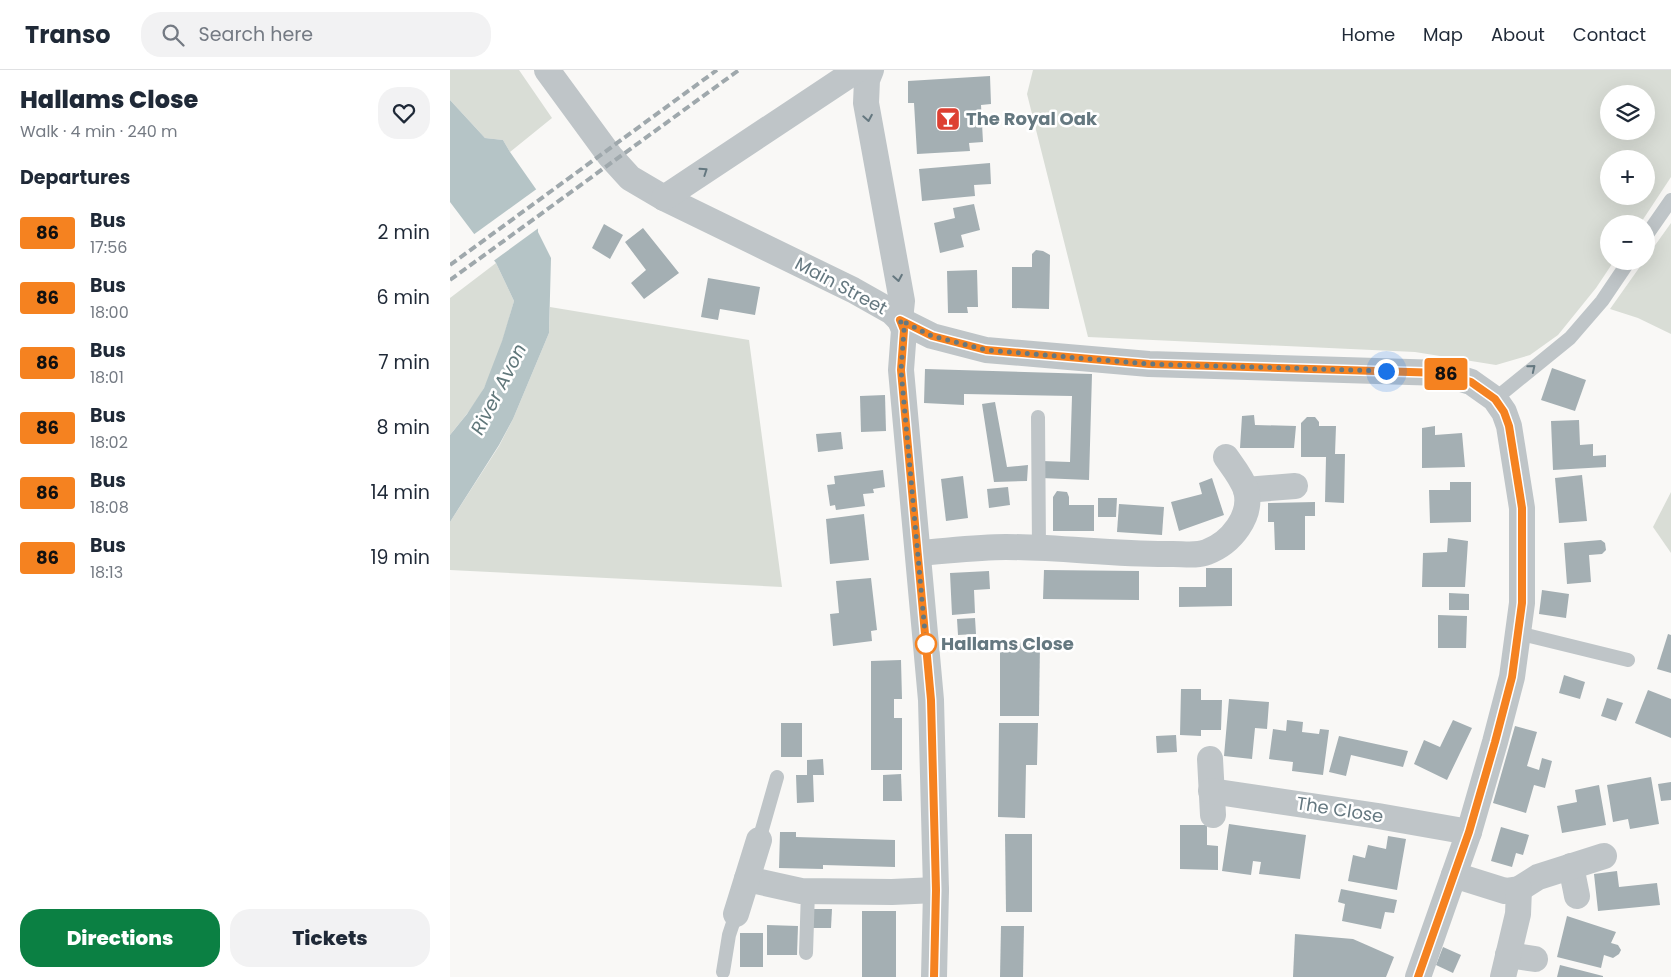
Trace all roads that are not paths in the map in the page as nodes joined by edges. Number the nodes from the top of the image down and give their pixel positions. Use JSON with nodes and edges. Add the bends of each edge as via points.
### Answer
{"nodes":[{"id":1,"x":547,"y":70,"type":"edge"},
{"id":2,"x":857,"y":70,"type":"edge"},
{"id":3,"x":871,"y":70,"type":"edge"},
{"id":4,"x":664,"y":198,"type":"junction"},
{"id":5,"x":1671,"y":200,"type":"edge"},
{"id":6,"x":1655,"y":223,"type":"edge"},
{"id":7,"x":1623,"y":270,"type":"edge"},
{"id":8,"x":900,"y":320,"type":"junction"},
{"id":9,"x":1495,"y":399,"type":"junction"},
{"id":10,"x":1038,"y":417,"type":"dead end"},
{"id":11,"x":1226,"y":457,"type":"dead end"},
{"id":12,"x":1296,"y":486,"type":"dead end"},
{"id":13,"x":1246,"y":490,"type":"junction"},
{"id":14,"x":1039,"y":548,"type":"junction"},
{"id":15,"x":918,"y":553,"type":"junction"},
{"id":16,"x":1518,"y":633,"type":"junction"},
{"id":17,"x":1628,"y":660,"type":"dead end"},
{"id":18,"x":1210,"y":759,"type":"dead end"},
{"id":19,"x":777,"y":777,"type":"dead end"},
{"id":20,"x":1469,"y":832,"type":"junction"},
{"id":21,"x":759,"y":840,"type":"joint"},
{"id":22,"x":1604,"y":856,"type":"dead end"},
{"id":23,"x":1571,"y":866,"type":"junction"},
{"id":24,"x":1454,"y":874,"type":"junction"},
{"id":25,"x":747,"y":879,"type":"junction"},
{"id":26,"x":1519,"y":889,"type":"junction"},
{"id":27,"x":936,"y":890,"type":"junction"},
{"id":28,"x":808,"y":891,"type":"junction"},
{"id":29,"x":1577,"y":896,"type":"dead end"},
{"id":30,"x":736,"y":914,"type":"joint"},
{"id":31,"x":806,"y":953,"type":"dead end"},
{"id":32,"x":1535,"y":960,"type":"dead end"},
{"id":33,"x":1506,"y":966,"type":"edge"},
{"id":34,"x":723,"y":972,"type":"dead end"},
{"id":35,"x":934,"y":977,"type":"edge"},
{"id":36,"x":1418,"y":977,"type":"edge"}],
"edges":[{"from":1,"to":4,"type":"street","name":"Main Street","via":[[630,178]]},
{"from":4,"to":2,"type":"street","one_way":true},
{"from":3,"to":8,"type":"street","one_way":true,"via":[[866,103],[902,302]]},
{"from":4,"to":8,"type":"street","name":"Main Street","via":[[853,290]]},
{"from":5,"to":6,"type":"lane"},
{"from":9,"to":7,"type":"lane","one_way":true,"via":[[1570,338],[1602,301]]},
{"from":8,"to":9,"type":"street","name":"Main Street","via":[[932,336],[986,350],[1149,364],[1442,373],[1471,382]]},
{"from":8,"to":15,"type":"street","via":[[904,330],[901,370]]},
{"from":9,"to":16,"type":"street","name":"Main Street","via":[[1509,426],[1522,508],[1522,603]]},
{"from":10,"to":14,"type":"lane"},
{"from":11,"to":13,"type":"street"},
{"from":12,"to":13,"type":"street"},
{"from":13,"to":14,"type":"street","via":[[1248,505],[1234,533],[1220,546],[1205,553],[1154,554]]},
{"from":14,"to":15,"type":"street"},
{"from":15,"to":27,"type":"street","via":[[931,700]]},
{"from":16,"to":17,"type":"lane"},
{"from":16,"to":20,"type":"street","name":"Main Street","via":[[1512,677]]},
{"from":18,"to":20,"type":"street","name":"The Close","via":[[1212,803],[1378,816]]},
{"from":19,"to":21,"type":"lane"},
{"from":20,"to":24,"type":"street","name":"Main Street"},
{"from":21,"to":25,"type":"street"},
{"from":22,"to":23,"type":"street"},
{"from":23,"to":26,"type":"street","via":[[1538,876]]},
{"from":23,"to":29,"type":"street"},
{"from":24,"to":26,"type":"street","via":[[1505,890]]},
{"from":24,"to":36,"type":"street","name":"Main Street"},
{"from":25,"to":28,"type":"street"},
{"from":25,"to":30,"type":"street"},
{"from":26,"to":33,"type":"street","via":[[1518,914]]},
{"from":27,"to":28,"type":"street"},
{"from":27,"to":35,"type":"street"},
{"from":28,"to":31,"type":"lane"},
{"from":30,"to":34,"type":"lane"},
{"from":32,"to":33,"type":"street"}]}
